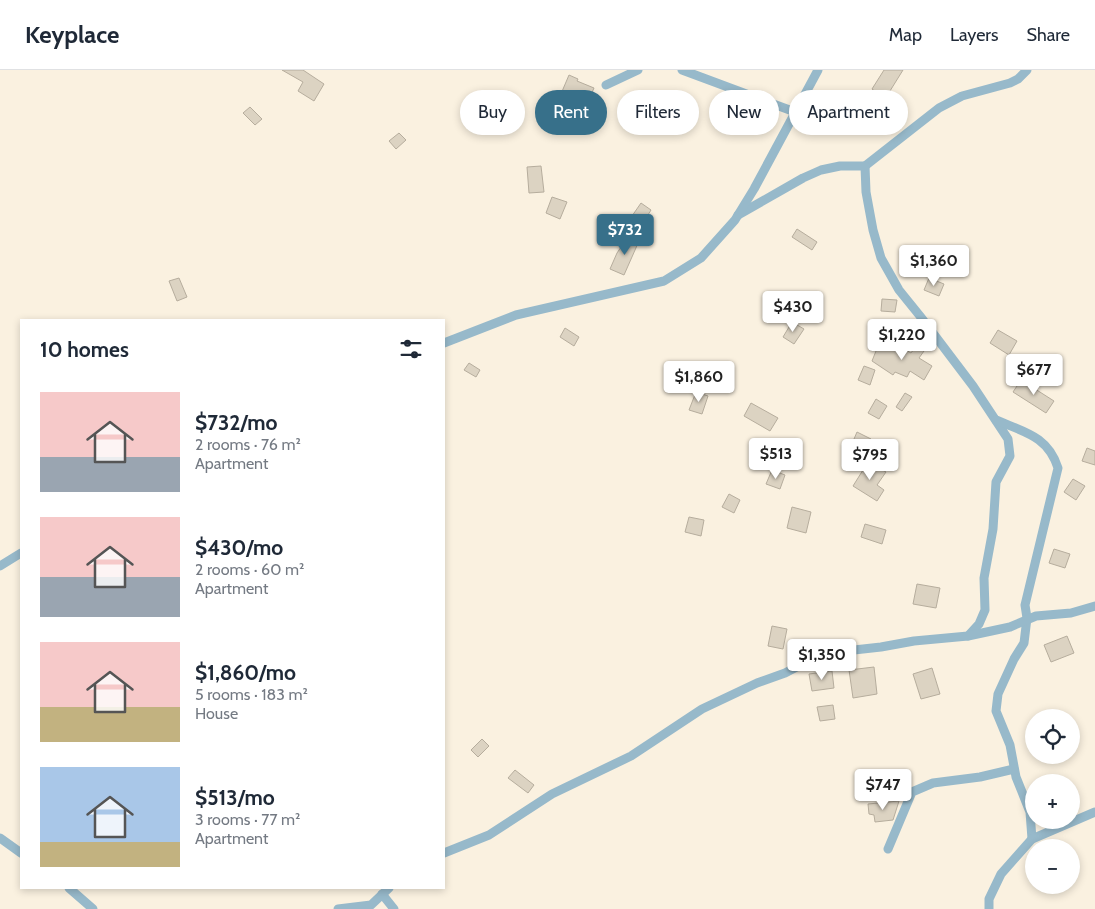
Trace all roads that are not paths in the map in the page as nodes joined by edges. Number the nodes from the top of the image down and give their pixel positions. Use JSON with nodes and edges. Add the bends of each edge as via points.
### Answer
{"nodes":[{"id":1,"x":638,"y":70,"type":"edge"},
{"id":2,"x":682,"y":70,"type":"edge"},
{"id":3,"x":818,"y":70,"type":"edge"},
{"id":4,"x":1027,"y":70,"type":"edge"},
{"id":5,"x":606,"y":86,"type":"dead end"},
{"id":6,"x":807,"y":90,"type":"edge"},
{"id":7,"x":789,"y":110,"type":"edge"},
{"id":8,"x":789,"y":123,"type":"edge"},
{"id":9,"x":865,"y":166,"type":"junction"},
{"id":10,"x":738,"y":215,"type":"junction"},
{"id":11,"x":445,"y":343,"type":"edge"},
{"id":12,"x":996,"y":420,"type":"junction"},
{"id":13,"x":20,"y":554,"type":"edge"},
{"id":14,"x":0,"y":566,"type":"edge"},
{"id":15,"x":1095,"y":606,"type":"edge"},
{"id":16,"x":1027,"y":618,"type":"junction"},
{"id":17,"x":968,"y":636,"type":"junction"},
{"id":18,"x":1014,"y":769,"type":"junction"},
{"id":19,"x":1095,"y":812,"type":"edge"},
{"id":20,"x":0,"y":838,"type":"edge"},
{"id":21,"x":1032,"y":839,"type":"joint"},
{"id":22,"x":1025,"y":847,"type":"edge"},
{"id":23,"x":888,"y":849,"type":"dead end"},
{"id":24,"x":20,"y":852,"type":"edge"},
{"id":25,"x":445,"y":852,"type":"edge"},
{"id":26,"x":70,"y":889,"type":"edge"},
{"id":27,"x":386,"y":891,"type":"edge"},
{"id":28,"x":94,"y":909,"type":"edge"},
{"id":29,"x":338,"y":909,"type":"edge"},
{"id":30,"x":394,"y":909,"type":"edge"},
{"id":31,"x":989,"y":909,"type":"edge"}],
"edges":[{"from":1,"to":5,"type":"street"},
{"from":2,"to":7,"type":"street"},
{"from":3,"to":6,"type":"street"},
{"from":4,"to":9,"type":"street","via":[[1010,83],[962,96],[940,108]]},
{"from":8,"to":10,"type":"street"},
{"from":9,"to":10,"type":"street","via":[[821,170]]},
{"from":9,"to":12,"type":"street","via":[[868,202],[881,258],[899,290]]},
{"from":10,"to":11,"type":"street","via":[[701,258],[664,281],[516,315]]},
{"from":12,"to":16,"type":"street","via":[[1040,440],[1054,454],[1058,468],[1025,604]]},
{"from":12,"to":17,"type":"street","via":[[1008,439],[1010,456],[996,482],[993,529],[984,578],[985,610],[979,624]]},
{"from":13,"to":14,"type":"street"},
{"from":15,"to":16,"type":"street","via":[[1071,613]]},
{"from":16,"to":17,"type":"street","via":[[1010,626]]},
{"from":16,"to":18,"type":"street","via":[[1024,643],[998,694],[996,711],[1010,745]]},
{"from":17,"to":25,"type":"street","via":[[845,650],[814,658],[702,709],[631,756],[552,794],[489,835]]},
{"from":18,"to":21,"type":"street","via":[[1030,812]]},
{"from":18,"to":23,"type":"street","via":[[933,783],[912,792]]},
{"from":19,"to":21,"type":"street"},
{"from":20,"to":24,"type":"street"},
{"from":22,"to":31,"type":"street","via":[[1001,874],[989,899]]},
{"from":26,"to":28,"type":"street"},
{"from":27,"to":29,"type":"street","via":[[371,905]]},
{"from":27,"to":30,"type":"street"}]}
